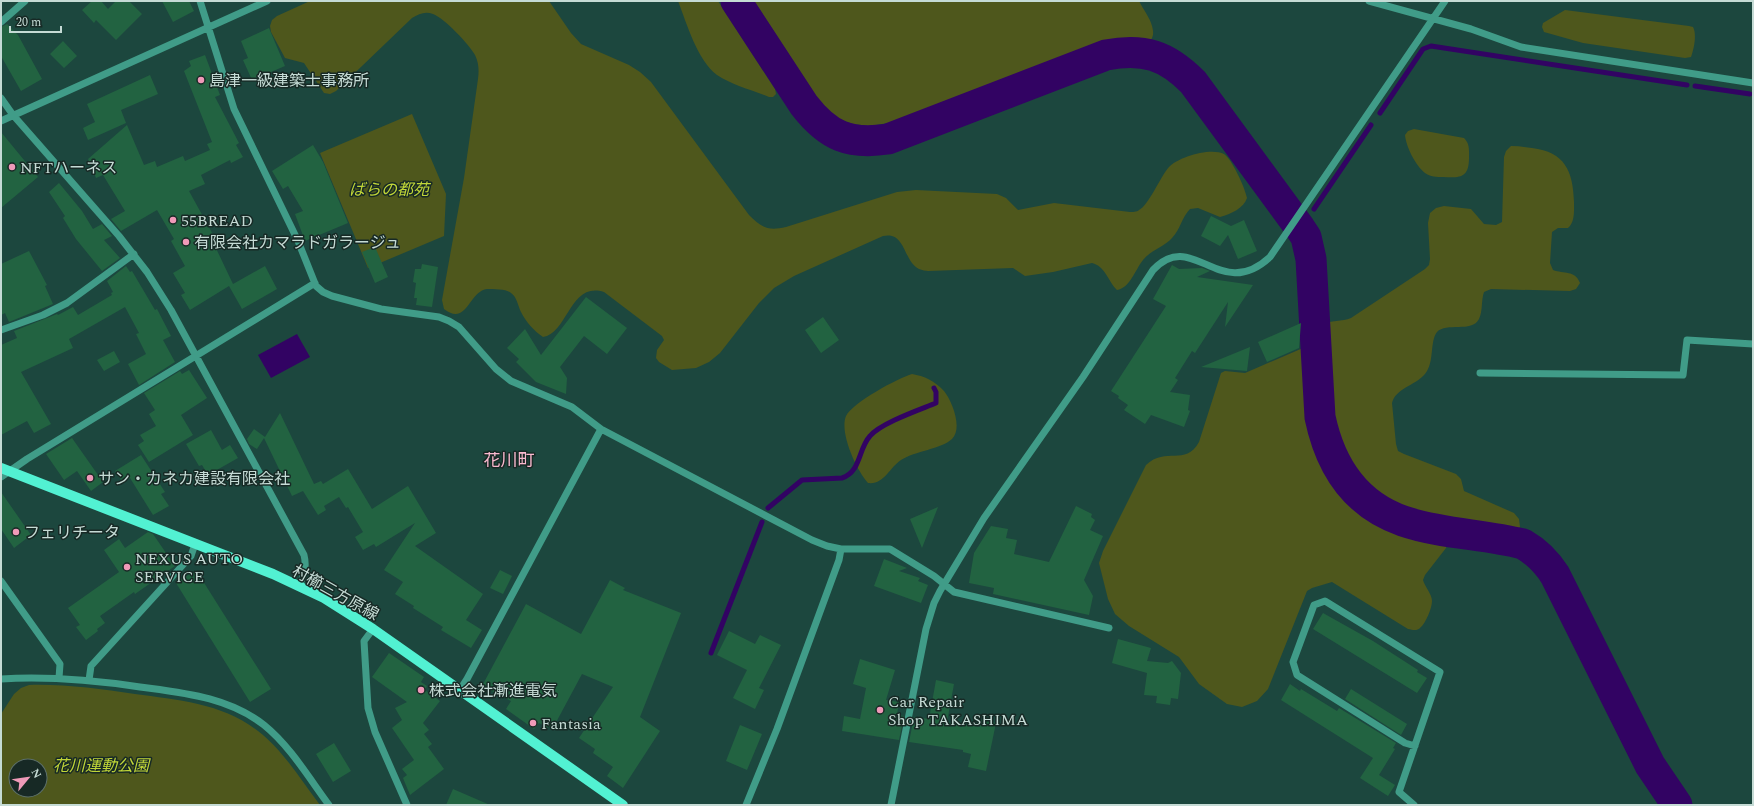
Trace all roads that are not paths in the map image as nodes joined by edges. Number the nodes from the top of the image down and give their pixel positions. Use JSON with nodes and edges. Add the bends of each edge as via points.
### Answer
{"nodes":[{"id":1,"x":25,"y":1,"type":"edge"},
{"id":2,"x":200,"y":1,"type":"edge"},
{"id":3,"x":266,"y":1,"type":"edge"},
{"id":4,"x":1370,"y":1,"type":"edge"},
{"id":5,"x":1445,"y":1,"type":"edge"},
{"id":6,"x":1433,"y":18,"type":"junction"},
{"id":7,"x":1,"y":22,"type":"edge"},
{"id":8,"x":208,"y":27,"type":"junction"},
{"id":9,"x":1753,"y":83,"type":"edge"},
{"id":10,"x":1,"y":98,"type":"edge"},
{"id":11,"x":13,"y":115,"type":"junction"},
{"id":12,"x":1,"y":121,"type":"edge"},
{"id":13,"x":134,"y":254,"type":"junction"},
{"id":14,"x":315,"y":284,"type":"junction"},
{"id":15,"x":1,"y":330,"type":"edge"},
{"id":16,"x":1753,"y":344,"type":"edge"},
{"id":17,"x":196,"y":356,"type":"junction"},
{"id":18,"x":1480,"y":373,"type":"dead end"},
{"id":19,"x":601,"y":429,"type":"junction"},
{"id":20,"x":4,"y":472,"type":"edge"},
{"id":21,"x":196,"y":544,"type":"junction"},
{"id":22,"x":841,"y":549,"type":"junction"},
{"id":23,"x":1,"y":581,"type":"edge"},
{"id":24,"x":944,"y":584,"type":"junction"},
{"id":25,"x":299,"y":586,"type":"junction"},
{"id":26,"x":373,"y":628,"type":"junction"},
{"id":27,"x":1109,"y":628,"type":"dead end"},
{"id":28,"x":60,"y":678,"type":"junction"},
{"id":29,"x":1,"y":679,"type":"edge"},
{"id":30,"x":89,"y":680,"type":"junction"},
{"id":31,"x":460,"y":690,"type":"junction"},
{"id":32,"x":1415,"y":746,"type":"junction"},
{"id":33,"x":329,"y":805,"type":"edge"},
{"id":34,"x":407,"y":805,"type":"edge"},
{"id":35,"x":623,"y":805,"type":"edge"},
{"id":36,"x":746,"y":805,"type":"edge"},
{"id":37,"x":891,"y":805,"type":"edge"},
{"id":38,"x":1414,"y":805,"type":"edge"}],
"edges":[{"from":1,"to":7,"type":"street"},
{"from":2,"to":8,"type":"street"},
{"from":3,"to":8,"type":"street"},
{"from":4,"to":6,"type":"street"},
{"from":5,"to":6,"type":"street"},
{"from":6,"to":9,"type":"street","via":[[1478,31],[1521,48]]},
{"from":6,"to":24,"type":"street","via":[[1270,257],[1257,267],[1242,272],[1219,271],[1190,257],[1180,256],[1160,262],[1153,270],[1083,377],[984,518]]},
{"from":8,"to":11,"type":"street"},
{"from":8,"to":14,"type":"street","via":[[234,109],[298,241]]},
{"from":10,"to":11,"type":"street"},
{"from":11,"to":12,"type":"street"},
{"from":11,"to":13,"type":"street"},
{"from":13,"to":15,"type":"street","via":[[67,303],[43,315]]},
{"from":13,"to":17,"type":"street","via":[[171,310]]},
{"from":14,"to":17,"type":"street"},
{"from":14,"to":19,"type":"street","via":[[332,296],[381,309],[450,320],[496,369],[511,381],[572,407]]},
{"from":16,"to":18,"type":"street","via":[[1687,340],[1682,375]]},
{"from":17,"to":20,"type":"street"},
{"from":17,"to":25,"type":"street","via":[[304,555],[307,565]]},
{"from":19,"to":22,"type":"street","via":[[812,540]]},
{"from":19,"to":31,"type":"street"},
{"from":20,"to":21,"type":"main road","name":"村櫛三方原線"},
{"from":21,"to":25,"type":"main road","name":"村櫛三方原線"},
{"from":21,"to":30,"type":"street","via":[[191,556],[91,666]]},
{"from":22,"to":24,"type":"street","via":[[890,549]]},
{"from":22,"to":36,"type":"street","via":[[777,729]]},
{"from":23,"to":28,"type":"street","via":[[60,664]]},
{"from":24,"to":27,"type":"street","via":[[954,592]]},
{"from":24,"to":37,"type":"street","via":[[934,603],[926,629]]},
{"from":25,"to":26,"type":"main road","name":"村櫛三方原線"},
{"from":26,"to":31,"type":"main road","name":"村櫛三方原線"},
{"from":26,"to":34,"type":"street","via":[[364,641],[368,708],[375,732]]},
{"from":28,"to":29,"type":"street"},
{"from":28,"to":30,"type":"street"},
{"from":30,"to":33,"type":"street","via":[[193,694],[230,705],[248,714],[278,738]]},
{"from":31,"to":35,"type":"main road","name":"村櫛三方原線"},
{"from":32,"to":32,"type":"street","via":[[1440,672],[1325,601],[1314,605],[1293,662],[1297,675],[1405,743]]},
{"from":32,"to":38,"type":"street","via":[[1399,792]]}]}
